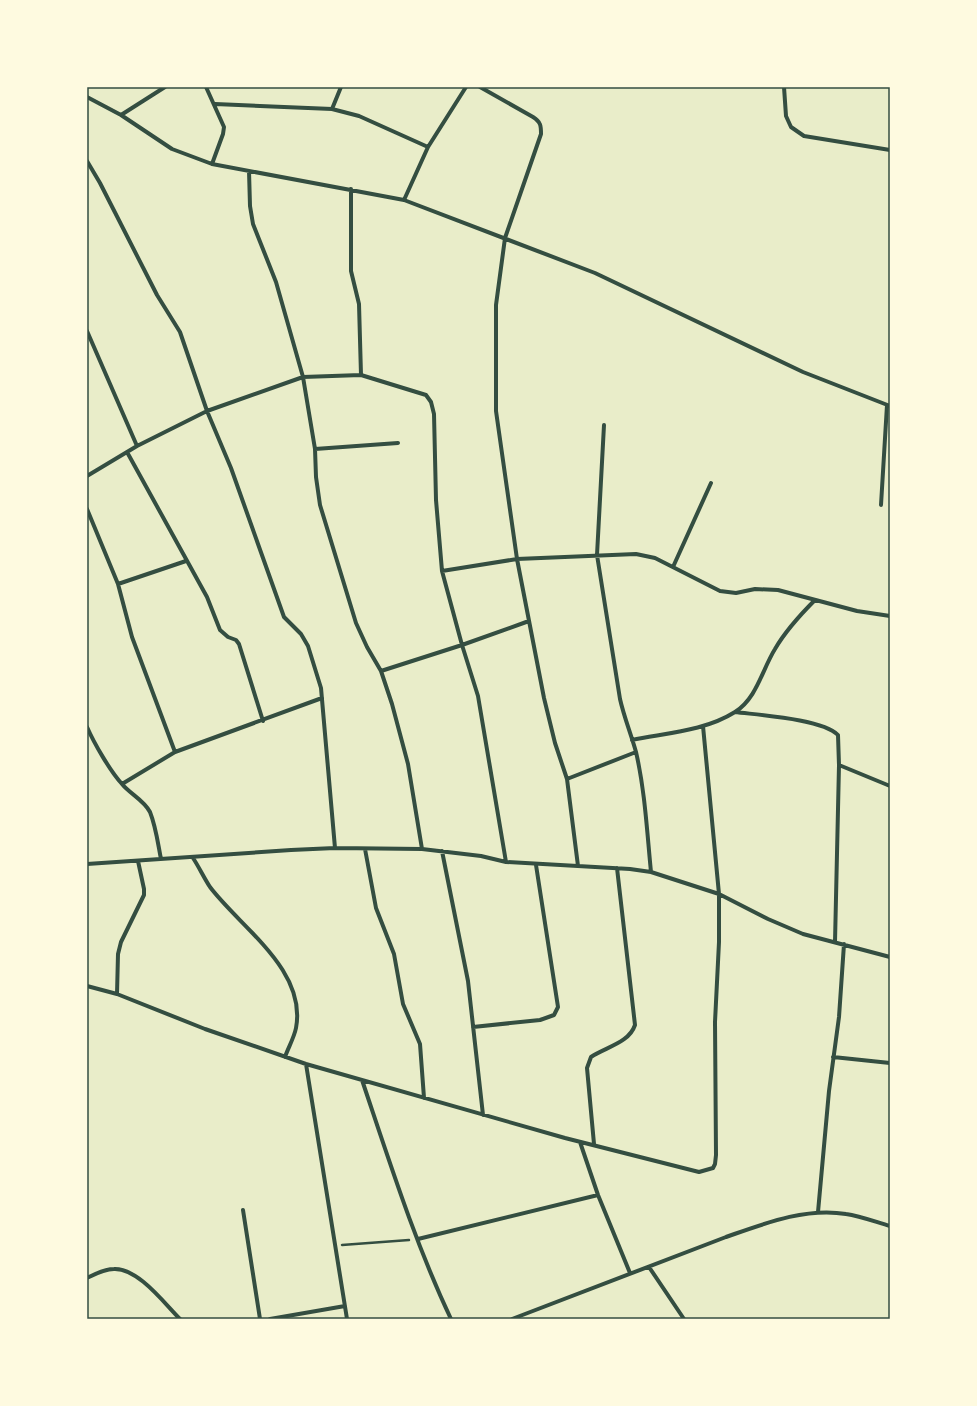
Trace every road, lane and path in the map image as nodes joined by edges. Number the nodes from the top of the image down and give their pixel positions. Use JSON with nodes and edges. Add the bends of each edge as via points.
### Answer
{"nodes":[{"id":1,"x":165,"y":87,"type":"edge"},
{"id":2,"x":206,"y":87,"type":"edge"},
{"id":3,"x":341,"y":87,"type":"edge"},
{"id":4,"x":466,"y":87,"type":"edge"},
{"id":5,"x":480,"y":87,"type":"edge"},
{"id":6,"x":784,"y":87,"type":"edge"},
{"id":7,"x":87,"y":97,"type":"edge"},
{"id":8,"x":215,"y":104,"type":"junction"},
{"id":9,"x":332,"y":109,"type":"junction"},
{"id":10,"x":121,"y":116,"type":"junction"},
{"id":11,"x":428,"y":147,"type":"junction"},
{"id":12,"x":890,"y":150,"type":"edge"},
{"id":13,"x":87,"y":161,"type":"edge"},
{"id":14,"x":212,"y":164,"type":"junction"},
{"id":15,"x":249,"y":171,"type":"junction"},
{"id":16,"x":350,"y":189,"type":"junction"},
{"id":17,"x":404,"y":200,"type":"junction"},
{"id":18,"x":505,"y":238,"type":"junction"},
{"id":19,"x":87,"y":331,"type":"edge"},
{"id":20,"x":361,"y":375,"type":"junction"},
{"id":21,"x":303,"y":377,"type":"junction"},
{"id":22,"x":888,"y":405,"type":"edge"},
{"id":23,"x":207,"y":411,"type":"junction"},
{"id":24,"x":604,"y":426,"type":"dead end"},
{"id":25,"x":398,"y":443,"type":"dead end"},
{"id":26,"x":137,"y":446,"type":"junction"},
{"id":27,"x":315,"y":449,"type":"junction"},
{"id":28,"x":127,"y":452,"type":"junction"},
{"id":29,"x":87,"y":476,"type":"edge"},
{"id":30,"x":711,"y":484,"type":"dead end"},
{"id":31,"x":881,"y":505,"type":"dead end"},
{"id":32,"x":87,"y":509,"type":"edge"},
{"id":33,"x":598,"y":555,"type":"junction"},
{"id":34,"x":517,"y":559,"type":"junction"},
{"id":35,"x":186,"y":561,"type":"junction"},
{"id":36,"x":673,"y":567,"type":"junction"},
{"id":37,"x":442,"y":571,"type":"junction"},
{"id":38,"x":118,"y":584,"type":"junction"},
{"id":39,"x":815,"y":600,"type":"junction"},
{"id":40,"x":890,"y":616,"type":"edge"},
{"id":41,"x":529,"y":621,"type":"junction"},
{"id":42,"x":462,"y":645,"type":"junction"},
{"id":43,"x":381,"y":671,"type":"junction"},
{"id":44,"x":322,"y":698,"type":"junction"},
{"id":45,"x":735,"y":712,"type":"junction"},
{"id":46,"x":263,"y":721,"type":"junction"},
{"id":47,"x":703,"y":726,"type":"junction"},
{"id":48,"x":87,"y":727,"type":"edge"},
{"id":49,"x":89,"y":738,"type":"edge"},
{"id":50,"x":632,"y":740,"type":"junction"},
{"id":51,"x":175,"y":752,"type":"junction"},
{"id":52,"x":636,"y":752,"type":"junction"},
{"id":53,"x":839,"y":765,"type":"junction"},
{"id":54,"x":567,"y":778,"type":"junction"},
{"id":55,"x":122,"y":784,"type":"junction"},
{"id":56,"x":890,"y":786,"type":"edge"},
{"id":57,"x":335,"y":848,"type":"junction"},
{"id":58,"x":365,"y":849,"type":"junction"},
{"id":59,"x":422,"y":849,"type":"junction"},
{"id":60,"x":442,"y":851,"type":"junction"},
{"id":61,"x":193,"y":858,"type":"junction"},
{"id":62,"x":161,"y":860,"type":"junction"},
{"id":63,"x":138,"y":861,"type":"junction"},
{"id":64,"x":506,"y":862,"type":"junction"},
{"id":65,"x":87,"y":864,"type":"edge"},
{"id":66,"x":536,"y":865,"type":"junction"},
{"id":67,"x":578,"y":866,"type":"junction"},
{"id":68,"x":617,"y":868,"type":"junction"},
{"id":69,"x":650,"y":872,"type":"junction"},
{"id":70,"x":719,"y":894,"type":"junction"},
{"id":71,"x":835,"y":942,"type":"junction"},
{"id":72,"x":844,"y":944,"type":"junction"},
{"id":73,"x":890,"y":957,"type":"edge"},
{"id":74,"x":87,"y":986,"type":"edge"},
{"id":75,"x":117,"y":994,"type":"junction"},
{"id":76,"x":473,"y":1027,"type":"junction"},
{"id":77,"x":285,"y":1057,"type":"junction"},
{"id":78,"x":833,"y":1057,"type":"junction"},
{"id":79,"x":890,"y":1063,"type":"edge"},
{"id":80,"x":306,"y":1064,"type":"junction"},
{"id":81,"x":362,"y":1080,"type":"junction"},
{"id":82,"x":424,"y":1098,"type":"junction"},
{"id":83,"x":483,"y":1115,"type":"junction"},
{"id":84,"x":580,"y":1142,"type":"junction"},
{"id":85,"x":594,"y":1144,"type":"junction"},
{"id":86,"x":598,"y":1195,"type":"junction"},
{"id":87,"x":242,"y":1210,"type":"dead end"},
{"id":88,"x":818,"y":1212,"type":"junction"},
{"id":89,"x":890,"y":1226,"type":"edge"},
{"id":90,"x":418,"y":1239,"type":"junction"},
{"id":91,"x":335,"y":1245,"type":"junction"},
{"id":92,"x":649,"y":1267,"type":"junction"},
{"id":93,"x":630,"y":1273,"type":"junction"},
{"id":94,"x":87,"y":1278,"type":"edge"},
{"id":95,"x":345,"y":1306,"type":"junction"},
{"id":96,"x":180,"y":1319,"type":"edge"},
{"id":97,"x":260,"y":1319,"type":"edge"},
{"id":98,"x":270,"y":1319,"type":"edge"},
{"id":99,"x":347,"y":1319,"type":"edge"},
{"id":100,"x":451,"y":1319,"type":"edge"},
{"id":101,"x":512,"y":1319,"type":"edge"},
{"id":102,"x":684,"y":1319,"type":"edge"}],
"edges":[{"from":1,"to":10,"type":"street"},
{"from":2,"to":8,"type":"street"},
{"from":3,"to":9,"type":"street"},
{"from":4,"to":11,"type":"street"},
{"from":5,"to":18,"type":"street","via":[[534,117],[541,125],[541,134]]},
{"from":6,"to":12,"type":"street","via":[[786,116],[791,128],[804,136]]},
{"from":7,"to":10,"type":"street"},
{"from":8,"to":9,"type":"street"},
{"from":8,"to":14,"type":"street","via":[[224,127]]},
{"from":9,"to":11,"type":"street","via":[[359,116]]},
{"from":10,"to":14,"type":"street","via":[[172,149]]},
{"from":11,"to":17,"type":"street"},
{"from":13,"to":23,"type":"street","via":[[157,295],[180,332]]},
{"from":14,"to":15,"type":"street"},
{"from":15,"to":16,"type":"street"},
{"from":15,"to":21,"type":"street","via":[[253,224],[276,282]]},
{"from":16,"to":17,"type":"street"},
{"from":16,"to":20,"type":"street","via":[[350,271],[359,304]]},
{"from":17,"to":18,"type":"street"},
{"from":18,"to":22,"type":"street","via":[[595,273],[803,372]]},
{"from":18,"to":34,"type":"street","via":[[496,305],[496,411]]},
{"from":19,"to":26,"type":"street"},
{"from":20,"to":21,"type":"street"},
{"from":20,"to":37,"type":"street","via":[[426,395],[431,402],[434,414],[436,500]]},
{"from":21,"to":23,"type":"street"},
{"from":21,"to":27,"type":"street"},
{"from":22,"to":31,"type":"street"},
{"from":23,"to":26,"type":"street"},
{"from":23,"to":44,"type":"street","via":[[231,468],[284,617],[301,634],[308,646],[318,675]]},
{"from":24,"to":33,"type":"street"},
{"from":25,"to":27,"type":"street"},
{"from":26,"to":28,"type":"street"},
{"from":27,"to":43,"type":"street","via":[[320,505],[332,547],[356,623],[366,647]]},
{"from":28,"to":29,"type":"street"},
{"from":28,"to":35,"type":"street"},
{"from":30,"to":36,"type":"street"},
{"from":32,"to":38,"type":"street"},
{"from":33,"to":34,"type":"street"},
{"from":33,"to":36,"type":"street","via":[[636,554],[655,558]]},
{"from":33,"to":50,"type":"street","via":[[620,699]]},
{"from":34,"to":37,"type":"street"},
{"from":34,"to":41,"type":"street"},
{"from":35,"to":38,"type":"street"},
{"from":35,"to":46,"type":"street","via":[[207,597],[220,630],[240,644]]},
{"from":36,"to":39,"type":"street","via":[[720,592],[778,590]]},
{"from":37,"to":42,"type":"street"},
{"from":38,"to":51,"type":"street","via":[[141,665]]},
{"from":39,"to":40,"type":"street"},
{"from":39,"to":45,"type":"street","via":[[786,631],[750,698]]},
{"from":41,"to":42,"type":"street"},
{"from":41,"to":54,"type":"street","via":[[545,705]]},
{"from":42,"to":43,"type":"street"},
{"from":42,"to":64,"type":"street","via":[[478,696]]},
{"from":43,"to":59,"type":"street","via":[[408,764]]},
{"from":44,"to":46,"type":"street"},
{"from":44,"to":57,"type":"street"},
{"from":45,"to":47,"type":"street"},
{"from":45,"to":53,"type":"street","via":[[793,719],[833,730],[838,735]]},
{"from":46,"to":51,"type":"street"},
{"from":47,"to":50,"type":"street"},
{"from":47,"to":70,"type":"street"},
{"from":48,"to":49,"type":"street"},
{"from":49,"to":55,"type":"street"},
{"from":50,"to":52,"type":"street"},
{"from":51,"to":55,"type":"street"},
{"from":52,"to":54,"type":"street"},
{"from":52,"to":69,"type":"street","via":[[644,798]]},
{"from":53,"to":56,"type":"street"},
{"from":53,"to":71,"type":"street"},
{"from":54,"to":67,"type":"street"},
{"from":55,"to":62,"type":"street","via":[[144,803],[149,811]]},
{"from":57,"to":58,"type":"street"},
{"from":57,"to":61,"type":"street"},
{"from":58,"to":59,"type":"street"},
{"from":58,"to":82,"type":"street","via":[[376,908],[394,954],[403,1004],[420,1044]]},
{"from":59,"to":60,"type":"street"},
{"from":60,"to":64,"type":"street"},
{"from":60,"to":76,"type":"street","via":[[468,981]]},
{"from":61,"to":62,"type":"street"},
{"from":61,"to":77,"type":"street","via":[[210,886],[270,952],[291,982],[297,1006],[296,1028]]},
{"from":62,"to":63,"type":"street"},
{"from":63,"to":65,"type":"street"},
{"from":63,"to":75,"type":"street","via":[[144,895],[121,942],[118,954]]},
{"from":64,"to":66,"type":"street"},
{"from":66,"to":67,"type":"street"},
{"from":66,"to":76,"type":"street","via":[[558,1007],[554,1015],[540,1020]]},
{"from":67,"to":68,"type":"street"},
{"from":68,"to":69,"type":"street"},
{"from":68,"to":85,"type":"street","via":[[635,1025],[632,1033],[626,1038],[591,1058],[587,1068]]},
{"from":69,"to":70,"type":"street"},
{"from":70,"to":71,"type":"street","via":[[803,934]]},
{"from":70,"to":85,"type":"street","via":[[715,1022],[715,1164],[713,1168],[699,1172]]},
{"from":71,"to":72,"type":"street"},
{"from":72,"to":73,"type":"street"},
{"from":72,"to":78,"type":"street","via":[[839,1017]]},
{"from":74,"to":75,"type":"street"},
{"from":75,"to":77,"type":"street"},
{"from":76,"to":83,"type":"street"},
{"from":77,"to":80,"type":"street"},
{"from":78,"to":79,"type":"street"},
{"from":78,"to":88,"type":"street"},
{"from":80,"to":81,"type":"street"},
{"from":80,"to":91,"type":"street"},
{"from":81,"to":82,"type":"street"},
{"from":81,"to":90,"type":"street"},
{"from":82,"to":83,"type":"street"},
{"from":83,"to":84,"type":"street"},
{"from":84,"to":85,"type":"street"},
{"from":84,"to":86,"type":"street"},
{"from":86,"to":90,"type":"street"},
{"from":86,"to":93,"type":"street"},
{"from":87,"to":97,"type":"street"},
{"from":88,"to":89,"type":"street","via":[[846,1214]]},
{"from":88,"to":92,"type":"street","via":[[757,1226]]},
{"from":90,"to":91,"type":"path"},
{"from":90,"to":100,"type":"street"},
{"from":91,"to":95,"type":"street"},
{"from":92,"to":93,"type":"street"},
{"from":92,"to":102,"type":"street"},
{"from":93,"to":101,"type":"street"},
{"from":94,"to":96,"type":"street","via":[[115,1269],[130,1274],[148,1285]]},
{"from":95,"to":98,"type":"street"},
{"from":95,"to":99,"type":"street"}]}
